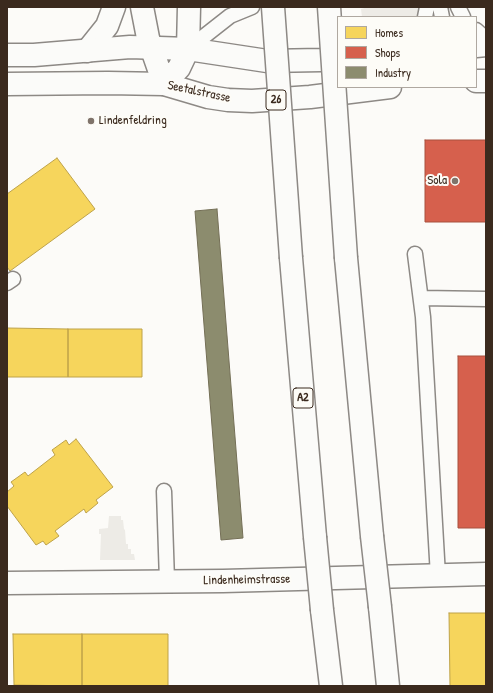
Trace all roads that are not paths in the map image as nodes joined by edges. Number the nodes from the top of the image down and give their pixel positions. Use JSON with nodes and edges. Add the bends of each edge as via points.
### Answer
{"nodes":[{"id":1,"x":114,"y":7,"type":"edge"},
{"id":2,"x":142,"y":7,"type":"edge"},
{"id":3,"x":189,"y":7,"type":"edge"},
{"id":4,"x":252,"y":7,"type":"edge"},
{"id":5,"x":273,"y":7,"type":"edge"},
{"id":6,"x":329,"y":7,"type":"edge"},
{"id":7,"x":458,"y":7,"type":"edge"},
{"id":8,"x":462,"y":16,"type":"edge"},
{"id":9,"x":477,"y":31,"type":"edge"},
{"id":10,"x":486,"y":39,"type":"edge"},
{"id":11,"x":151,"y":48,"type":"junction"},
{"id":12,"x":188,"y":49,"type":"junction"},
{"id":13,"x":87,"y":51,"type":"junction"},
{"id":14,"x":7,"y":55,"type":"edge"},
{"id":15,"x":337,"y":59,"type":"edge"},
{"id":16,"x":7,"y":84,"type":"edge"},
{"id":17,"x":164,"y":84,"type":"junction"},
{"id":18,"x":383,"y":88,"type":"edge"},
{"id":19,"x":415,"y":254,"type":"dead end"},
{"id":20,"x":421,"y":298,"type":"junction"},
{"id":21,"x":486,"y":299,"type":"edge"},
{"id":22,"x":164,"y":491,"type":"dead end"},
{"id":23,"x":486,"y":574,"type":"edge"},
{"id":24,"x":438,"y":576,"type":"junction"},
{"id":25,"x":168,"y":581,"type":"junction"},
{"id":26,"x":7,"y":583,"type":"edge"},
{"id":27,"x":331,"y":686,"type":"edge"},
{"id":28,"x":388,"y":686,"type":"edge"}],
"edges":[{"from":1,"to":13,"type":"main road","via":[[107,26]]},
{"from":2,"to":11,"type":"main road"},
{"from":3,"to":12,"type":"main road"},
{"from":4,"to":12,"type":"lane","via":[[230,16]]},
{"from":5,"to":27,"type":"main road","number":"A2","bridge":true,"via":[[291,258],[315,538]]},
{"from":6,"to":28,"type":"main road","bridge":true,"via":[[346,258]]},
{"from":7,"to":8,"type":"lane"},
{"from":9,"to":10,"type":"lane"},
{"from":11,"to":12,"type":"main road"},
{"from":11,"to":13,"type":"main road"},
{"from":11,"to":17,"type":"main road"},
{"from":12,"to":15,"type":"main road","via":[[267,61]]},
{"from":12,"to":17,"type":"main road","via":[[180,68]]},
{"from":13,"to":14,"type":"main road"},
{"from":16,"to":17,"type":"main road","name":"Seetalstrasse","number":"26"},
{"from":17,"to":18,"type":"main road","name":"Seetalstrasse","number":"26","via":[[208,97],[252,101],[310,98]]},
{"from":19,"to":20,"type":"lane"},
{"from":20,"to":21,"type":"lane"},
{"from":20,"to":24,"type":"lane"},
{"from":22,"to":25,"type":"lane"},
{"from":23,"to":24,"type":"main road","name":"Lindenheimstrasse"},
{"from":24,"to":25,"type":"main road","name":"Lindenheimstrasse"},
{"from":25,"to":26,"type":"main road","name":"Lindenheimstrasse"}]}
